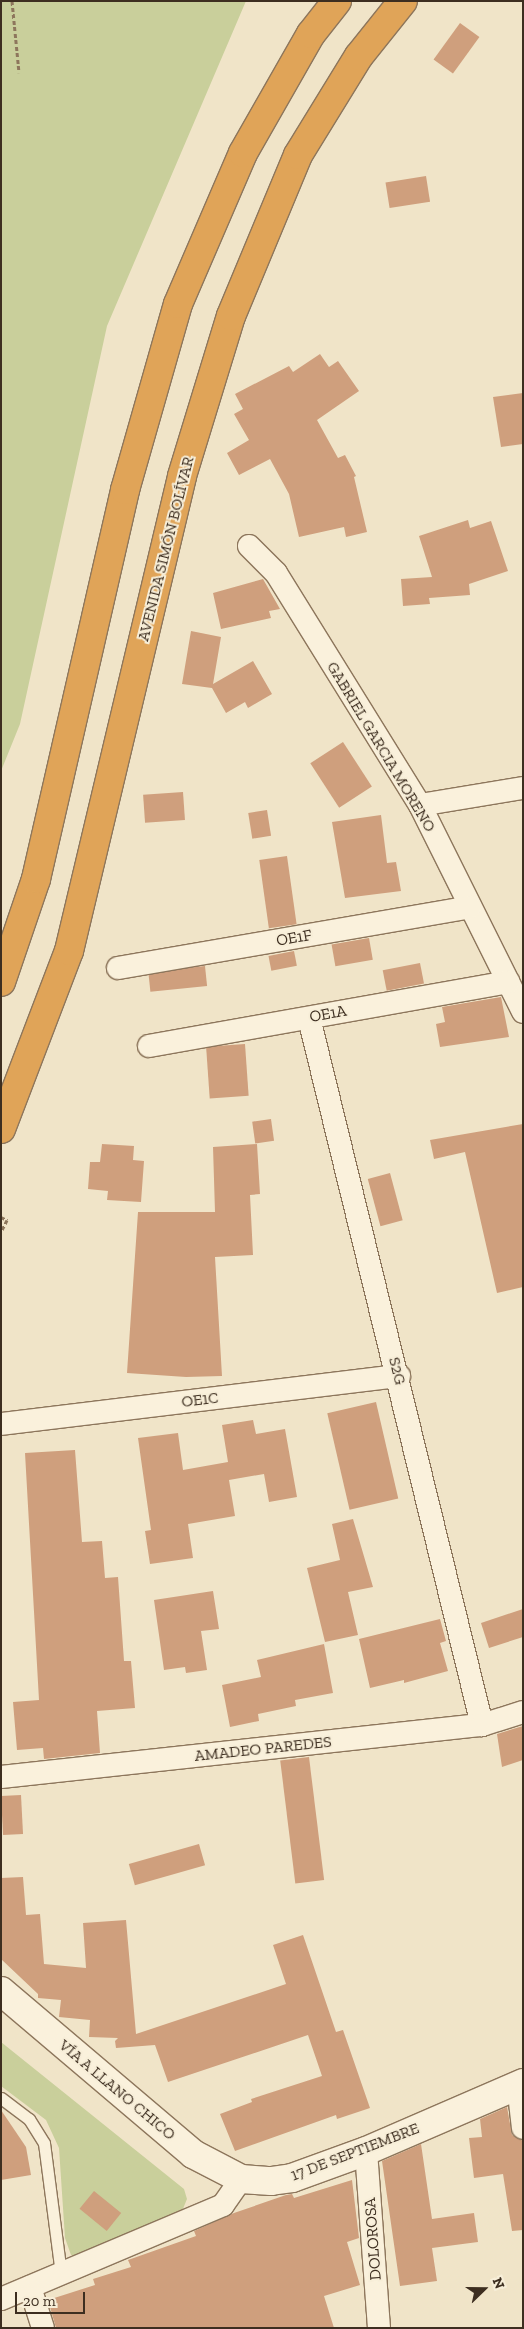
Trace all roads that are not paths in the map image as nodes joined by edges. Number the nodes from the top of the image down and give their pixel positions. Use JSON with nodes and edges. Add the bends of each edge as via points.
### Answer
{"nodes":[{"id":1,"x":337,"y":1,"type":"edge"},
{"id":2,"x":403,"y":1,"type":"edge"},
{"id":3,"x":249,"y":546,"type":"dead end"},
{"id":4,"x":523,"y":788,"type":"edge"},
{"id":5,"x":420,"y":806,"type":"junction"},
{"id":6,"x":470,"y":907,"type":"junction"},
{"id":7,"x":118,"y":968,"type":"dead end"},
{"id":8,"x":1,"y":982,"type":"edge"},
{"id":9,"x":508,"y":982,"type":"junction"},
{"id":10,"x":523,"y":1012,"type":"edge"},
{"id":11,"x":309,"y":1018,"type":"junction"},
{"id":12,"x":149,"y":1046,"type":"dead end"},
{"id":13,"x":1,"y":1129,"type":"edge"},
{"id":14,"x":398,"y":1376,"type":"junction"},
{"id":15,"x":1,"y":1424,"type":"edge"},
{"id":16,"x":523,"y":1712,"type":"edge"},
{"id":17,"x":482,"y":1725,"type":"junction"},
{"id":18,"x":1,"y":1777,"type":"edge"},
{"id":19,"x":1,"y":1991,"type":"edge"},
{"id":20,"x":520,"y":2084,"type":"edge"},
{"id":21,"x":1,"y":2098,"type":"edge"},
{"id":22,"x":523,"y":2128,"type":"edge"},
{"id":23,"x":366,"y":2151,"type":"junction"},
{"id":24,"x":241,"y":2178,"type":"junction"},
{"id":25,"x":61,"y":2274,"type":"junction"},
{"id":26,"x":30,"y":2287,"type":"junction"},
{"id":27,"x":1,"y":2299,"type":"edge"},
{"id":28,"x":43,"y":2328,"type":"edge"},
{"id":29,"x":379,"y":2328,"type":"edge"}],
"edges":[{"from":1,"to":8,"type":"highway","via":[[311,34],[243,153],[178,304],[125,490],[36,879]]},
{"from":2,"to":13,"type":"highway","name":"AVENIDA SIMÓN BOLÍVAR","via":[[359,56],[298,155],[231,316],[182,476],[69,951]]},
{"from":3,"to":5,"type":"street","name":"GABRIEL GARCIA MORENO","via":[[276,573]]},
{"from":4,"to":5,"type":"street"},
{"from":5,"to":6,"type":"street","name":"GABRIEL GARCIA MORENO"},
{"from":6,"to":7,"type":"street","name":"OE1F"},
{"from":6,"to":9,"type":"street","name":"GABRIEL GARCIA MORENO"},
{"from":9,"to":10,"type":"street","name":"GABRIEL GARCIA MORENO"},
{"from":9,"to":11,"type":"street","name":"OE1A"},
{"from":11,"to":12,"type":"street","name":"OE1A"},
{"from":11,"to":14,"type":"street","name":"S2G"},
{"from":14,"to":15,"type":"street","name":"OE1C"},
{"from":14,"to":17,"type":"street","name":"S2G"},
{"from":16,"to":17,"type":"street","name":"AMADEO PAREDES"},
{"from":17,"to":18,"type":"street","name":"AMADEO PAREDES"},
{"from":19,"to":24,"type":"street","name":"VÍA A LLANO CHICO","via":[[194,2154]]},
{"from":20,"to":22,"type":"street"},
{"from":20,"to":23,"type":"street","name":"17 DE SEPTIEMBRE"},
{"from":21,"to":25,"type":"lane","via":[[29,2119],[44,2143]]},
{"from":23,"to":24,"type":"street","name":"17 DE SEPTIEMBRE","via":[[292,2178],[271,2181]]},
{"from":23,"to":29,"type":"street","name":"DOLOROSA"},
{"from":24,"to":25,"type":"street","via":[[223,2205]]},
{"from":25,"to":26,"type":"street"},
{"from":26,"to":27,"type":"street"},
{"from":26,"to":28,"type":"street"}]}
